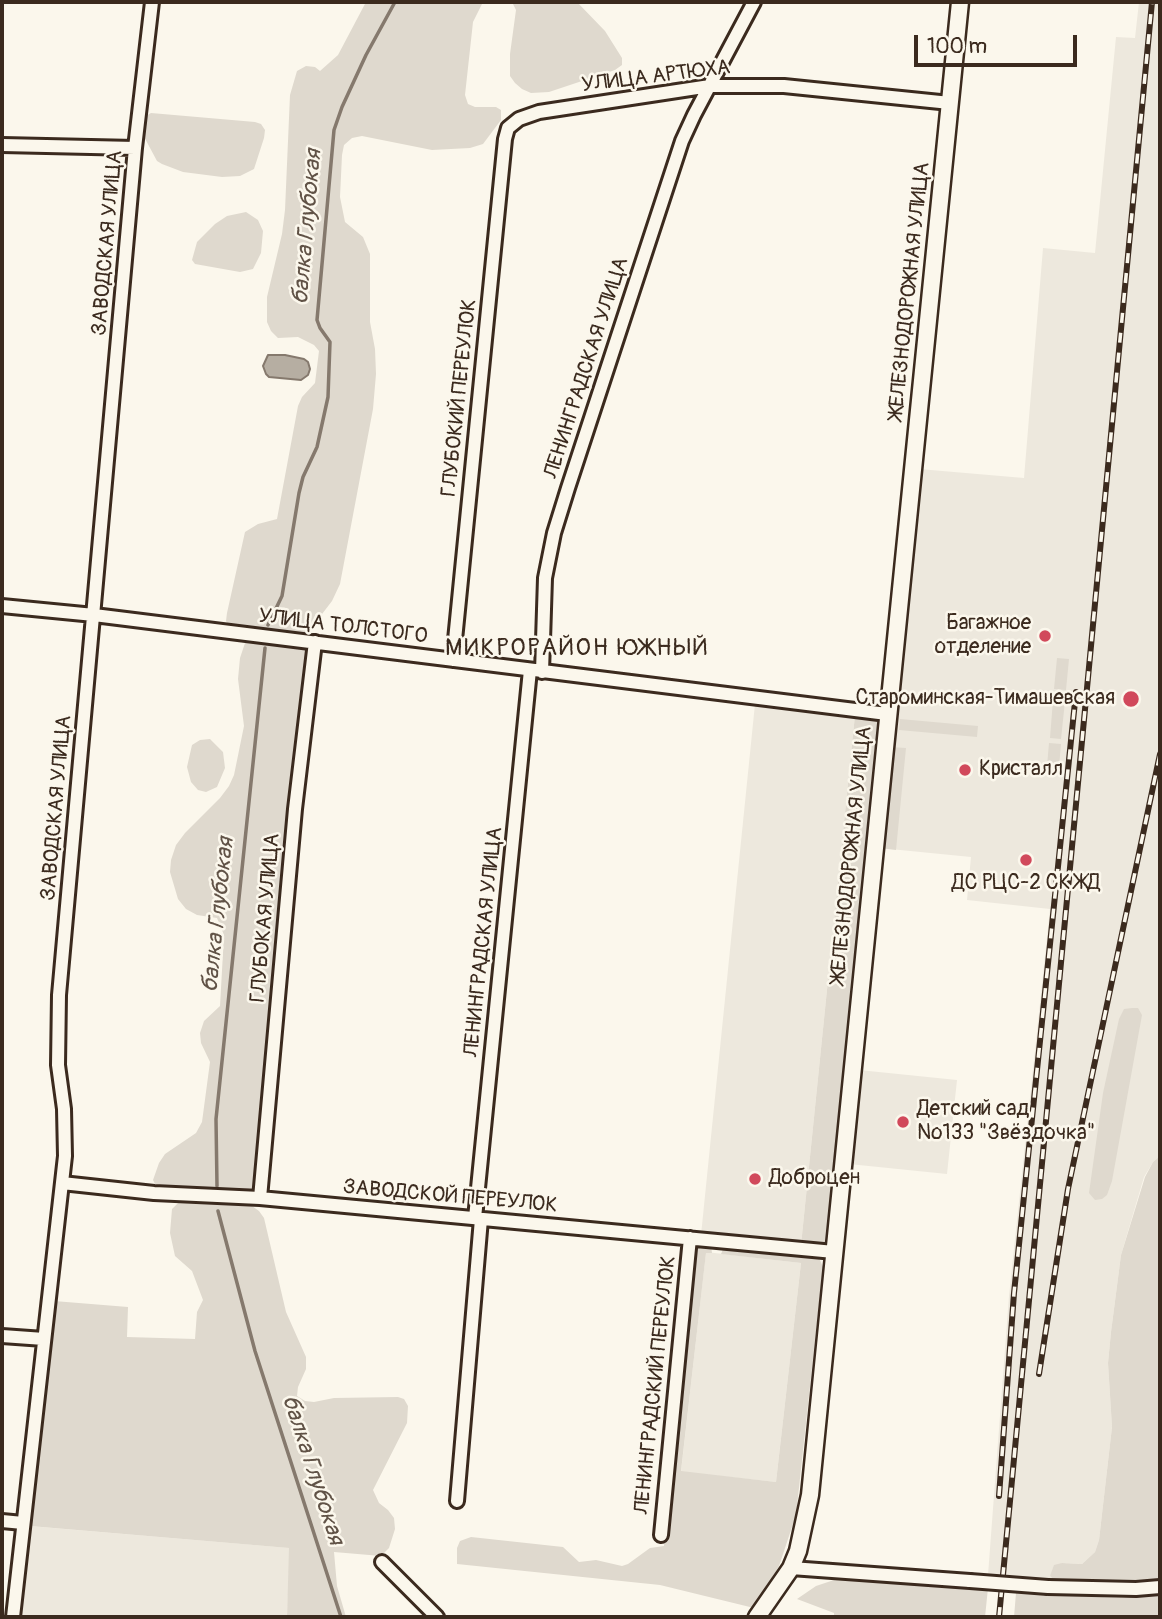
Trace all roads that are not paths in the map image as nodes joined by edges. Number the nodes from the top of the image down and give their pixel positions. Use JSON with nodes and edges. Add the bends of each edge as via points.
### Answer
{"nodes":[{"id":1,"x":152,"y":2,"type":"edge"},
{"id":2,"x":754,"y":2,"type":"edge"},
{"id":3,"x":960,"y":2,"type":"edge"},
{"id":4,"x":710,"y":86,"type":"junction"},
{"id":5,"x":950,"y":103,"type":"junction"},
{"id":6,"x":505,"y":139,"type":"joint"},
{"id":7,"x":2,"y":145,"type":"edge"},
{"id":8,"x":135,"y":149,"type":"junction"},
{"id":9,"x":2,"y":606,"type":"edge"},
{"id":10,"x":94,"y":615,"type":"junction"},
{"id":11,"x":315,"y":642,"type":"junction"},
{"id":12,"x":453,"y":660,"type":"junction"},
{"id":13,"x":536,"y":671,"type":"junction"},
{"id":14,"x":887,"y":714,"type":"junction"},
{"id":15,"x":62,"y":1183,"type":"junction"},
{"id":16,"x":260,"y":1198,"type":"junction"},
{"id":17,"x":478,"y":1219,"type":"junction"},
{"id":18,"x":690,"y":1238,"type":"junction"},
{"id":19,"x":834,"y":1252,"type":"junction"},
{"id":20,"x":2,"y":1336,"type":"edge"},
{"id":21,"x":44,"y":1339,"type":"junction"},
{"id":22,"x":457,"y":1501,"type":"dead end"},
{"id":23,"x":2,"y":1521,"type":"edge"},
{"id":24,"x":23,"y":1523,"type":"junction"},
{"id":25,"x":661,"y":1535,"type":"dead end"},
{"id":26,"x":382,"y":1562,"type":"dead end"},
{"id":27,"x":791,"y":1568,"type":"junction"},
{"id":28,"x":1160,"y":1587,"type":"edge"},
{"id":29,"x":13,"y":1617,"type":"edge"},
{"id":30,"x":437,"y":1617,"type":"edge"},
{"id":31,"x":757,"y":1617,"type":"edge"}],
"edges":[{"from":1,"to":8,"type":"street","name":"ЗАВОДСКАЯ УЛИЦА"},
{"from":2,"to":4,"type":"street","name":"ЛЕНИНГРАДСКАЯ УЛИЦА"},
{"from":3,"to":5,"type":"main road","name":"ЖЕЛЕЗНОДОРОЖНАЯ УЛИЦА"},
{"from":4,"to":5,"type":"street","name":"УЛИЦА АРТЮХА","via":[[785,86]]},
{"from":4,"to":6,"type":"street","name":"УЛИЦА АРТЮХА","via":[[540,112],[512,124]]},
{"from":4,"to":13,"type":"street","name":"ЛЕНИНГРАДСКАЯ УЛИЦА","via":[[666,185],[554,533]]},
{"from":5,"to":14,"type":"main road","name":"ЖЕЛЕЗНОДОРОЖНАЯ УЛИЦА"},
{"from":6,"to":12,"type":"street","name":"ГЛУБОКИЙ ПЕРЕУЛОК"},
{"from":7,"to":8,"type":"street"},
{"from":8,"to":10,"type":"street","name":"ЗАВОДСКАЯ УЛИЦА"},
{"from":9,"to":10,"type":"street","name":"УЛИЦА ТОЛСТОГО"},
{"from":10,"to":11,"type":"street","name":"УЛИЦА ТОЛСТОГО"},
{"from":10,"to":15,"type":"street","name":"ЗАВОДСКАЯ УЛИЦА","via":[[59,995],[58,1065],[65,1129]]},
{"from":11,"to":12,"type":"street","name":"УЛИЦА ТОЛСТОГО"},
{"from":11,"to":16,"type":"street","name":"ГЛУБОКАЯ УЛИЦА"},
{"from":12,"to":13,"type":"street","name":"УЛИЦА ТОЛСТОГО"},
{"from":13,"to":14,"type":"street","name":"УЛИЦА ТОЛСТОГО"},
{"from":13,"to":17,"type":"street","name":"ЛЕНИНГРАДСКАЯ УЛИЦА"},
{"from":14,"to":19,"type":"main road","name":"ЖЕЛЕЗНОДОРОЖНАЯ УЛИЦА"},
{"from":15,"to":16,"type":"street","name":"ЗАВОДСКОЙ ПЕРЕУЛОК"},
{"from":15,"to":21,"type":"street","name":"ЗАВОДСКАЯ УЛИЦА"},
{"from":16,"to":17,"type":"street","name":"ЗАВОДСКОЙ ПЕРЕУЛОК"},
{"from":17,"to":18,"type":"street","name":"ЗАВОДСКОЙ ПЕРЕУЛОК"},
{"from":17,"to":22,"type":"street","name":"ЛЕНИНГРАДСКАЯ УЛИЦА"},
{"from":18,"to":19,"type":"street","name":"ЗАВОДСКОЙ ПЕРЕУЛОК"},
{"from":18,"to":25,"type":"street","name":"ЛЕНИНГРАДСКИЙ ПЕРЕУЛОК"},
{"from":19,"to":27,"type":"main road","name":"ЖЕЛЕЗНОДОРОЖНАЯ УЛИЦА","via":[[810,1495]]},
{"from":20,"to":21,"type":"street"},
{"from":21,"to":24,"type":"street","name":"ЗАВОДСКАЯ УЛИЦА"},
{"from":23,"to":24,"type":"street"},
{"from":24,"to":29,"type":"street","name":"ЗАВОДСКАЯ УЛИЦА"},
{"from":26,"to":30,"type":"street"},
{"from":27,"to":28,"type":"street","bridge":true,"via":[[1048,1587]]},
{"from":27,"to":31,"type":"main road","name":"ЖЕЛЕЗНОДОРОЖНАЯ УЛИЦА"}]}
